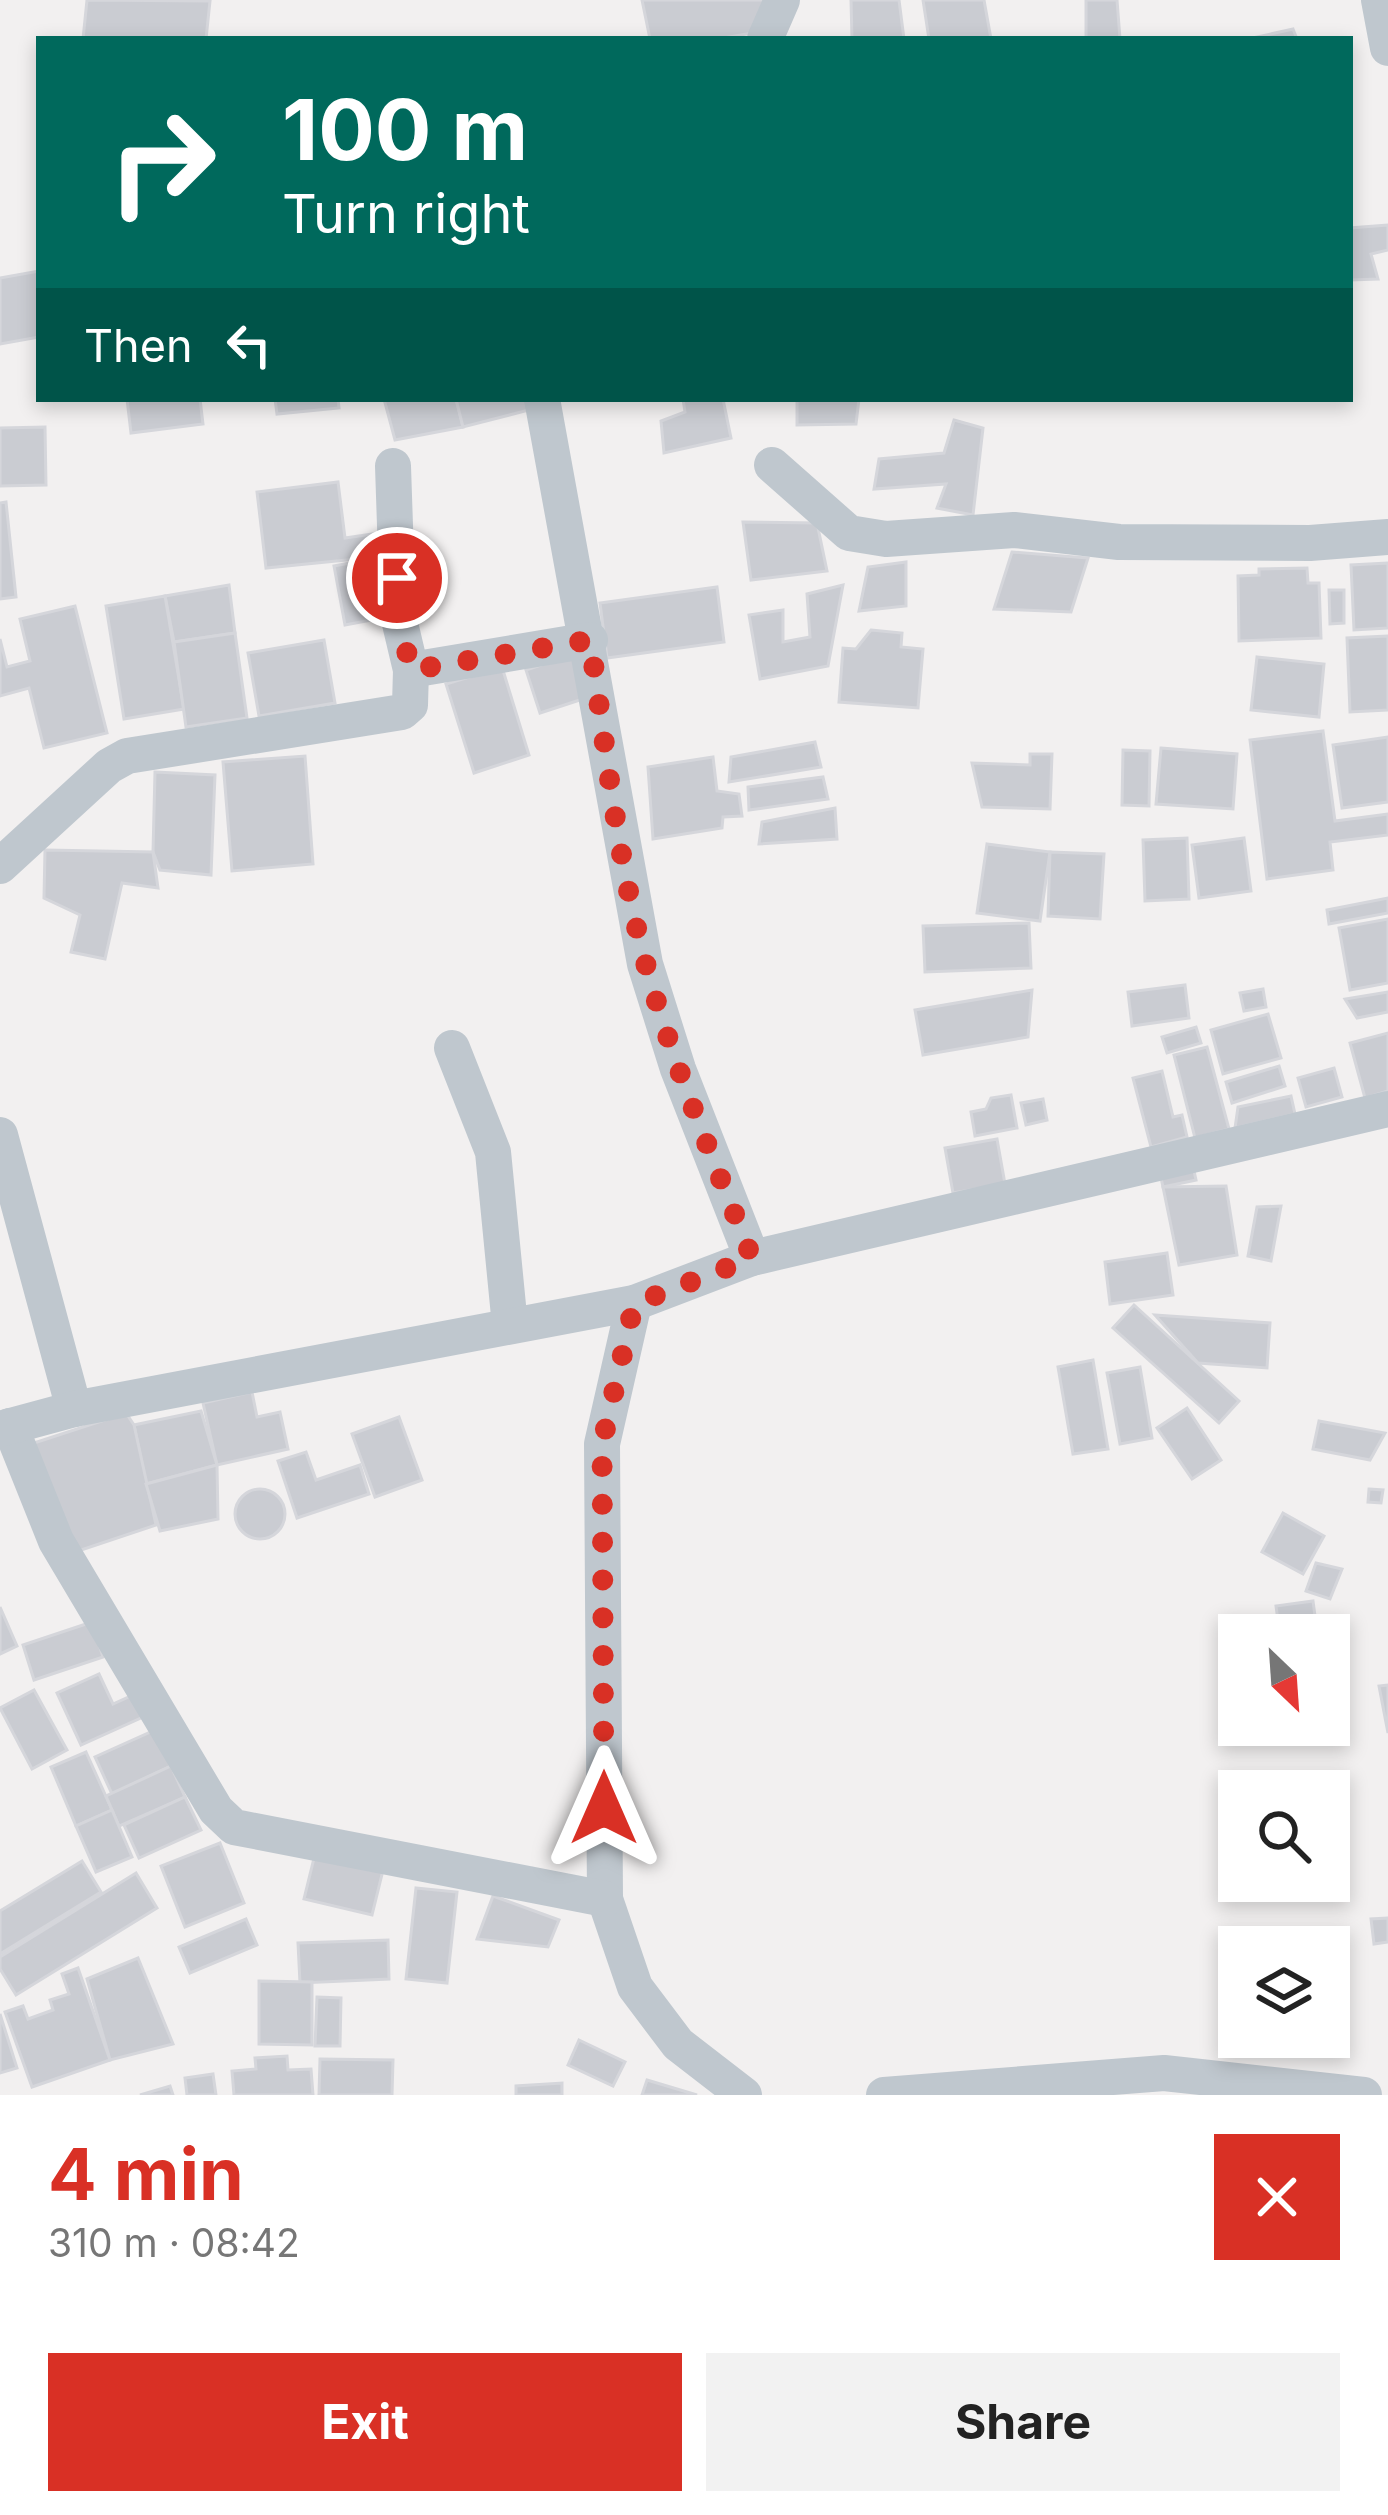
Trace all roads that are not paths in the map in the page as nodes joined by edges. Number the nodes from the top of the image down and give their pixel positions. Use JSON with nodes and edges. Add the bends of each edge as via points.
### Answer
{"nodes":[{"id":1,"x":782,"y":0,"type":"edge"},
{"id":2,"x":1379,"y":0,"type":"edge"},
{"id":3,"x":766,"y":36,"type":"edge"},
{"id":4,"x":1388,"y":48,"type":"edge"},
{"id":5,"x":543,"y":402,"type":"edge"},
{"id":6,"x":772,"y":465,"type":"dead end"},
{"id":7,"x":393,"y":466,"type":"dead end"},
{"id":8,"x":1388,"y":537,"type":"edge"},
{"id":9,"x":590,"y":640,"type":"junction"},
{"id":10,"x":411,"y":670,"type":"junction"},
{"id":11,"x":0,"y":866,"type":"edge"},
{"id":12,"x":452,"y":1048,"type":"dead end"},
{"id":13,"x":1388,"y":1108,"type":"edge"},
{"id":14,"x":0,"y":1135,"type":"edge"},
{"id":15,"x":752,"y":1258,"type":"junction"},
{"id":16,"x":634,"y":1304,"type":"junction"},
{"id":17,"x":510,"y":1326,"type":"junction"},
{"id":18,"x":74,"y":1408,"type":"junction"},
{"id":19,"x":5,"y":1427,"type":"edge"},
{"id":20,"x":604,"y":1898,"type":"junction"},
{"id":21,"x":744,"y":2095,"type":"edge"},
{"id":22,"x":884,"y":2095,"type":"edge"},
{"id":23,"x":1364,"y":2095,"type":"edge"}],
"edges":[{"from":1,"to":3,"type":"street"},
{"from":2,"to":4,"type":"street"},
{"from":5,"to":9,"type":"street"},
{"from":6,"to":8,"type":"street","via":[[838,526],[886,538],[1014,530],[1119,542]]},
{"from":7,"to":10,"type":"street","via":[[398,615]]},
{"from":9,"to":10,"type":"street"},
{"from":9,"to":15,"type":"street","via":[[645,964]]},
{"from":10,"to":11,"type":"street","via":[[413,694],[402,712],[127,756]]},
{"from":12,"to":17,"type":"street","via":[[493,1152]]},
{"from":13,"to":15,"type":"street"},
{"from":14,"to":18,"type":"street"},
{"from":15,"to":16,"type":"street"},
{"from":16,"to":17,"type":"street"},
{"from":16,"to":20,"type":"street","via":[[602,1444]]},
{"from":17,"to":18,"type":"street"},
{"from":18,"to":19,"type":"street"},
{"from":19,"to":20,"type":"street","via":[[56,1540],[216,1810],[234,1827]]},
{"from":20,"to":21,"type":"street","via":[[635,1987],[678,2044]]},
{"from":22,"to":23,"type":"street","via":[[1164,2073]]}]}
